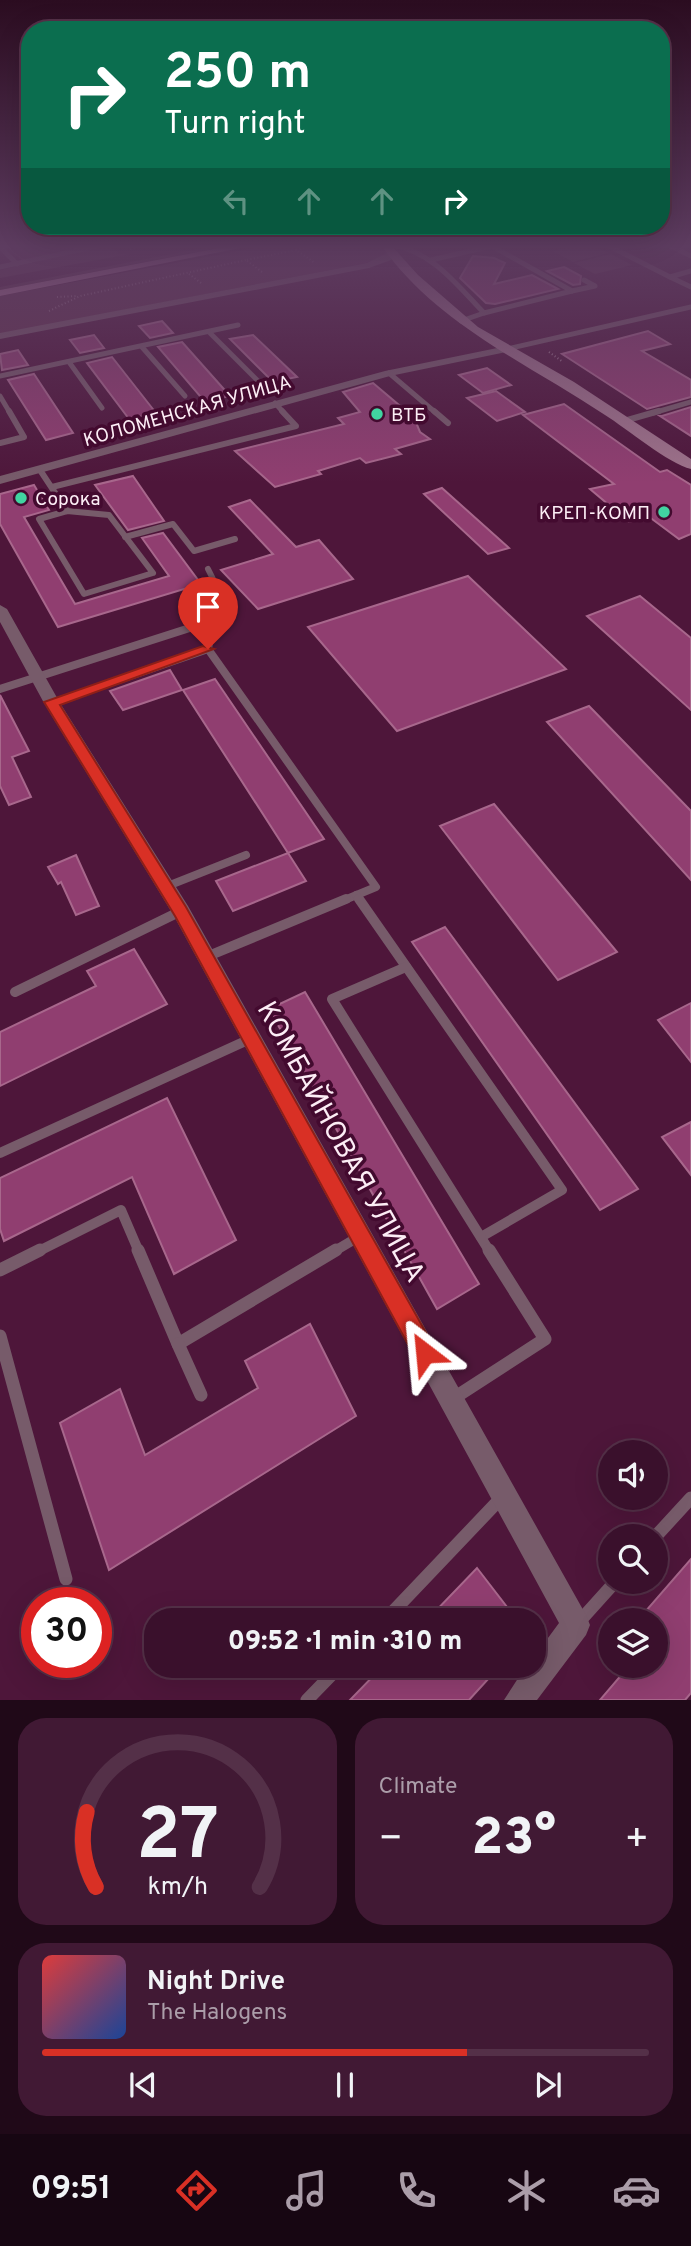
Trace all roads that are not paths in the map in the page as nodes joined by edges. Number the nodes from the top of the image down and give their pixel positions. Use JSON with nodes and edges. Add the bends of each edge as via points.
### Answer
{"nodes":[{"id":1,"x":62,"y":324,"type":"edge"},
{"id":2,"x":466,"y":324,"type":"edge"},
{"id":3,"x":624,"y":324,"type":"edge"},
{"id":4,"x":238,"y":325,"type":"dead end"},
{"id":5,"x":209,"y":332,"type":"junction"},
{"id":6,"x":0,"y":336,"type":"edge"},
{"id":7,"x":142,"y":346,"type":"junction"},
{"id":8,"x":512,"y":353,"type":"junction"},
{"id":9,"x":69,"y":362,"type":"junction"},
{"id":10,"x":389,"y":373,"type":"junction"},
{"id":11,"x":0,"y":376,"type":"edge"},
{"id":12,"x":258,"y":381,"type":"dead end"},
{"id":13,"x":185,"y":396,"type":"dead end"},
{"id":14,"x":0,"y":397,"type":"edge"},
{"id":15,"x":691,"y":402,"type":"edge"},
{"id":16,"x":275,"y":403,"type":"junction"},
{"id":17,"x":102,"y":408,"type":"dead end"},
{"id":18,"x":624,"y":421,"type":"junction"},
{"id":19,"x":449,"y":423,"type":"dead end"},
{"id":20,"x":0,"y":443,"type":"edge"},
{"id":21,"x":691,"y":465,"type":"edge"},
{"id":22,"x":40,"y":470,"type":"junction"},
{"id":23,"x":0,"y":480,"type":"edge"},
{"id":24,"x":52,"y":487,"type":"junction"},
{"id":25,"x":67,"y":511,"type":"junction"},
{"id":26,"x":125,"y":537,"type":"junction"},
{"id":27,"x":235,"y":539,"type":"dead end"},
{"id":28,"x":208,"y":569,"type":"dead end"},
{"id":29,"x":0,"y":609,"type":"edge"},
{"id":30,"x":213,"y":621,"type":"junction"},
{"id":31,"x":208,"y":649,"type":"junction"},
{"id":32,"x":37,"y":676,"type":"junction"},
{"id":33,"x":0,"y":689,"type":"edge"},
{"id":34,"x":51,"y":702,"type":"junction"},
{"id":35,"x":246,"y":855,"type":"dead end"},
{"id":36,"x":165,"y":887,"type":"junction"},
{"id":37,"x":356,"y":895,"type":"junction"},
{"id":38,"x":180,"y":911,"type":"junction"},
{"id":39,"x":206,"y":957,"type":"junction"},
{"id":40,"x":406,"y":967,"type":"junction"},
{"id":41,"x":15,"y":992,"type":"dead end"},
{"id":42,"x":250,"y":1039,"type":"junction"},
{"id":43,"x":0,"y":1153,"type":"edge"},
{"id":44,"x":360,"y":1237,"type":"junction"},
{"id":45,"x":481,"y":1237,"type":"junction"},
{"id":46,"x":0,"y":1270,"type":"edge"},
{"id":47,"x":0,"y":1336,"type":"edge"},
{"id":48,"x":178,"y":1344,"type":"junction"},
{"id":49,"x":201,"y":1395,"type":"dead end"},
{"id":50,"x":451,"y":1400,"type":"junction"},
{"id":51,"x":504,"y":1494,"type":"junction"},
{"id":52,"x":691,"y":1498,"type":"edge"},
{"id":53,"x":667,"y":1524,"type":"edge"},
{"id":54,"x":66,"y":1579,"type":"dead end"},
{"id":55,"x":604,"y":1594,"type":"edge"},
{"id":56,"x":396,"y":1608,"type":"edge"},
{"id":57,"x":576,"y":1625,"type":"junction"},
{"id":58,"x":328,"y":1678,"type":"edge"},
{"id":59,"x":307,"y":1700,"type":"edge"},
{"id":60,"x":519,"y":1700,"type":"edge"}],
"edges":[{"from":1,"to":6,"type":"street"},
{"from":2,"to":8,"type":"street"},
{"from":3,"to":8,"type":"lane"},
{"from":4,"to":5,"type":"lane"},
{"from":5,"to":7,"type":"lane"},
{"from":5,"to":12,"type":"lane"},
{"from":7,"to":9,"type":"lane"},
{"from":7,"to":13,"type":"lane"},
{"from":8,"to":10,"type":"street","name":"КОЛОМЕНСКАЯ УЛИЦА"},
{"from":8,"to":18,"type":"street"},
{"from":9,"to":11,"type":"lane"},
{"from":9,"to":17,"type":"lane"},
{"from":10,"to":16,"type":"street","name":"КОЛОМЕНСКАЯ УЛИЦА"},
{"from":10,"to":19,"type":"lane"},
{"from":14,"to":20,"type":"lane","via":[[24,437]]},
{"from":15,"to":18,"type":"lane"},
{"from":16,"to":22,"type":"street","name":"КОЛОМЕНСКАЯ УЛИЦА"},
{"from":16,"to":24,"type":"lane","via":[[296,426]]},
{"from":18,"to":21,"type":"street"},
{"from":22,"to":23,"type":"street","name":"КОЛОМЕНСКАЯ УЛИЦА"},
{"from":22,"to":24,"type":"lane"},
{"from":24,"to":25,"type":"lane"},
{"from":25,"to":26,"type":"lane","via":[[108,515]]},
{"from":25,"to":26,"type":"lane","via":[[39,519],[84,594],[153,573]]},
{"from":26,"to":27,"type":"lane","via":[[173,524],[194,551]]},
{"from":28,"to":30,"type":"lane","via":[[231,615]]},
{"from":29,"to":32,"type":"street","name":"КОМБАЙНОВАЯ УЛИЦА"},
{"from":30,"to":31,"type":"lane"},
{"from":30,"to":32,"type":"lane"},
{"from":31,"to":34,"type":"lane"},
{"from":31,"to":37,"type":"lane","via":[[376,887]]},
{"from":32,"to":33,"type":"lane"},
{"from":32,"to":34,"type":"street","name":"КОМБАЙНОВАЯ УЛИЦА"},
{"from":34,"to":36,"type":"street","name":"КОМБАЙНОВАЯ УЛИЦА"},
{"from":35,"to":36,"type":"lane"},
{"from":36,"to":38,"type":"street","name":"КОМБАЙНОВАЯ УЛИЦА"},
{"from":37,"to":39,"type":"lane"},
{"from":37,"to":40,"type":"lane"},
{"from":38,"to":39,"type":"street","name":"КОМБАЙНОВАЯ УЛИЦА"},
{"from":38,"to":41,"type":"lane"},
{"from":39,"to":42,"type":"street","name":"КОМБАЙНОВАЯ УЛИЦА"},
{"from":40,"to":45,"type":"lane","via":[[332,999]]},
{"from":40,"to":45,"type":"lane","via":[[562,1190]]},
{"from":42,"to":43,"type":"lane"},
{"from":42,"to":44,"type":"street","name":"КОМБАЙНОВАЯ УЛИЦА"},
{"from":44,"to":48,"type":"lane"},
{"from":44,"to":50,"type":"street","name":"КОМБАЙНОВАЯ УЛИЦА"},
{"from":45,"to":50,"type":"lane","via":[[545,1339]]},
{"from":46,"to":48,"type":"lane","via":[[121,1210]]},
{"from":47,"to":54,"type":"lane"},
{"from":48,"to":49,"type":"lane"},
{"from":50,"to":51,"type":"street","name":"КОМБАЙНОВАЯ УЛИЦА"},
{"from":51,"to":56,"type":"lane"},
{"from":51,"to":57,"type":"street","name":"КОМБАЙНОВАЯ УЛИЦА"},
{"from":52,"to":53,"type":"lane"},
{"from":55,"to":57,"type":"lane"},
{"from":57,"to":60,"type":"street"},
{"from":58,"to":59,"type":"lane"}]}
